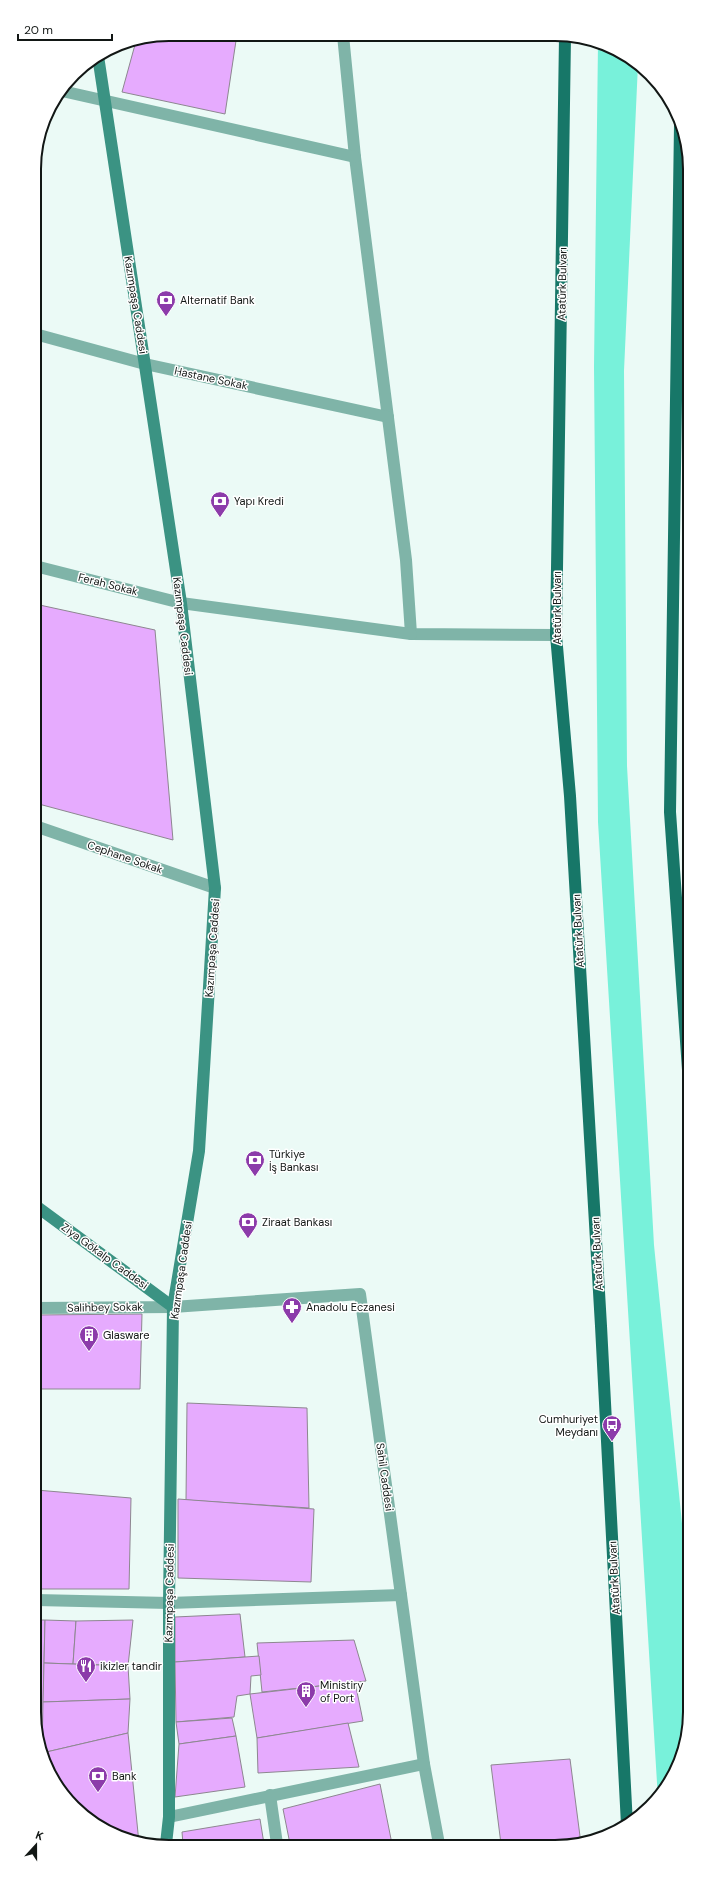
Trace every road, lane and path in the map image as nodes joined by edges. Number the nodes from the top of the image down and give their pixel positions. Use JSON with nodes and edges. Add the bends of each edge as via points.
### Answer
{"nodes":[{"id":1,"x":343,"y":41,"type":"edge"},
{"id":2,"x":565,"y":41,"type":"edge"},
{"id":3,"x":99,"y":62,"type":"edge"},
{"id":4,"x":67,"y":92,"type":"edge"},
{"id":5,"x":105,"y":101,"type":"junction"},
{"id":6,"x":680,"y":140,"type":"edge"},
{"id":7,"x":355,"y":157,"type":"junction"},
{"id":8,"x":41,"y":336,"type":"edge"},
{"id":9,"x":145,"y":364,"type":"junction"},
{"id":10,"x":388,"y":417,"type":"junction"},
{"id":11,"x":41,"y":568,"type":"edge"},
{"id":12,"x":181,"y":603,"type":"junction"},
{"id":13,"x":411,"y":634,"type":"junction"},
{"id":14,"x":556,"y":635,"type":"junction"},
{"id":15,"x":41,"y":828,"type":"edge"},
{"id":16,"x":216,"y":888,"type":"junction"},
{"id":17,"x":683,"y":998,"type":"edge"},
{"id":18,"x":41,"y":1210,"type":"edge"},
{"id":19,"x":174,"y":1307,"type":"junction"},
{"id":20,"x":41,"y":1308,"type":"edge"},
{"id":21,"x":401,"y":1595,"type":"junction"},
{"id":22,"x":41,"y":1600,"type":"edge"},
{"id":23,"x":169,"y":1603,"type":"junction"},
{"id":24,"x":424,"y":1764,"type":"junction"},
{"id":25,"x":270,"y":1795,"type":"junction"},
{"id":26,"x":169,"y":1817,"type":"junction"},
{"id":27,"x":627,"y":1818,"type":"edge"},
{"id":28,"x":166,"y":1840,"type":"edge"},
{"id":29,"x":276,"y":1840,"type":"edge"},
{"id":30,"x":438,"y":1840,"type":"edge"}],
"edges":[{"from":1,"to":7,"type":"street"},
{"from":2,"to":14,"type":"main road","name":"Atatürk Bulvarı"},
{"from":3,"to":5,"type":"main road","name":"Kazımpaşa Caddesi"},
{"from":4,"to":5,"type":"street"},
{"from":5,"to":7,"type":"street"},
{"from":5,"to":9,"type":"main road","name":"Kazımpaşa Caddesi"},
{"from":6,"to":17,"type":"main road","via":[[670,812]]},
{"from":7,"to":10,"type":"street"},
{"from":8,"to":9,"type":"street","name":"Hastane Sokak"},
{"from":9,"to":10,"type":"street","name":"Hastane Sokak"},
{"from":9,"to":12,"type":"main road","name":"Kazımpaşa Caddesi"},
{"from":10,"to":13,"type":"street","via":[[406,560]]},
{"from":11,"to":12,"type":"street","name":"Ferah Sokak"},
{"from":12,"to":13,"type":"street","name":"Ferah Sokak"},
{"from":12,"to":16,"type":"main road","name":"Kazımpaşa Caddesi"},
{"from":13,"to":14,"type":"street","name":"Ferah Sokak"},
{"from":14,"to":27,"type":"main road","name":"Atatürk Bulvarı","via":[[570,796]]},
{"from":15,"to":16,"type":"street","name":"Cephane Sokak"},
{"from":16,"to":19,"type":"main road","name":"Kazımpaşa Caddesi","via":[[199,1151]]},
{"from":18,"to":19,"type":"main road","name":"Ziya Gökalp Caddesi"},
{"from":19,"to":20,"type":"street","name":"Salihbey Sokak"},
{"from":19,"to":21,"type":"street","name":"Sahil Caddesi","via":[[360,1294]]},
{"from":19,"to":23,"type":"main road","name":"Kazımpaşa Caddesi"},
{"from":21,"to":23,"type":"street"},
{"from":21,"to":24,"type":"street","name":"Sahil Caddesi"},
{"from":22,"to":23,"type":"street"},
{"from":23,"to":26,"type":"main road","name":"Kazımpaşa Caddesi"},
{"from":24,"to":25,"type":"street"},
{"from":24,"to":30,"type":"street","name":"Sahil Caddesi"},
{"from":25,"to":26,"type":"street"},
{"from":25,"to":29,"type":"street"},
{"from":26,"to":28,"type":"main road","name":"Kazımpaşa Caddesi"}]}
